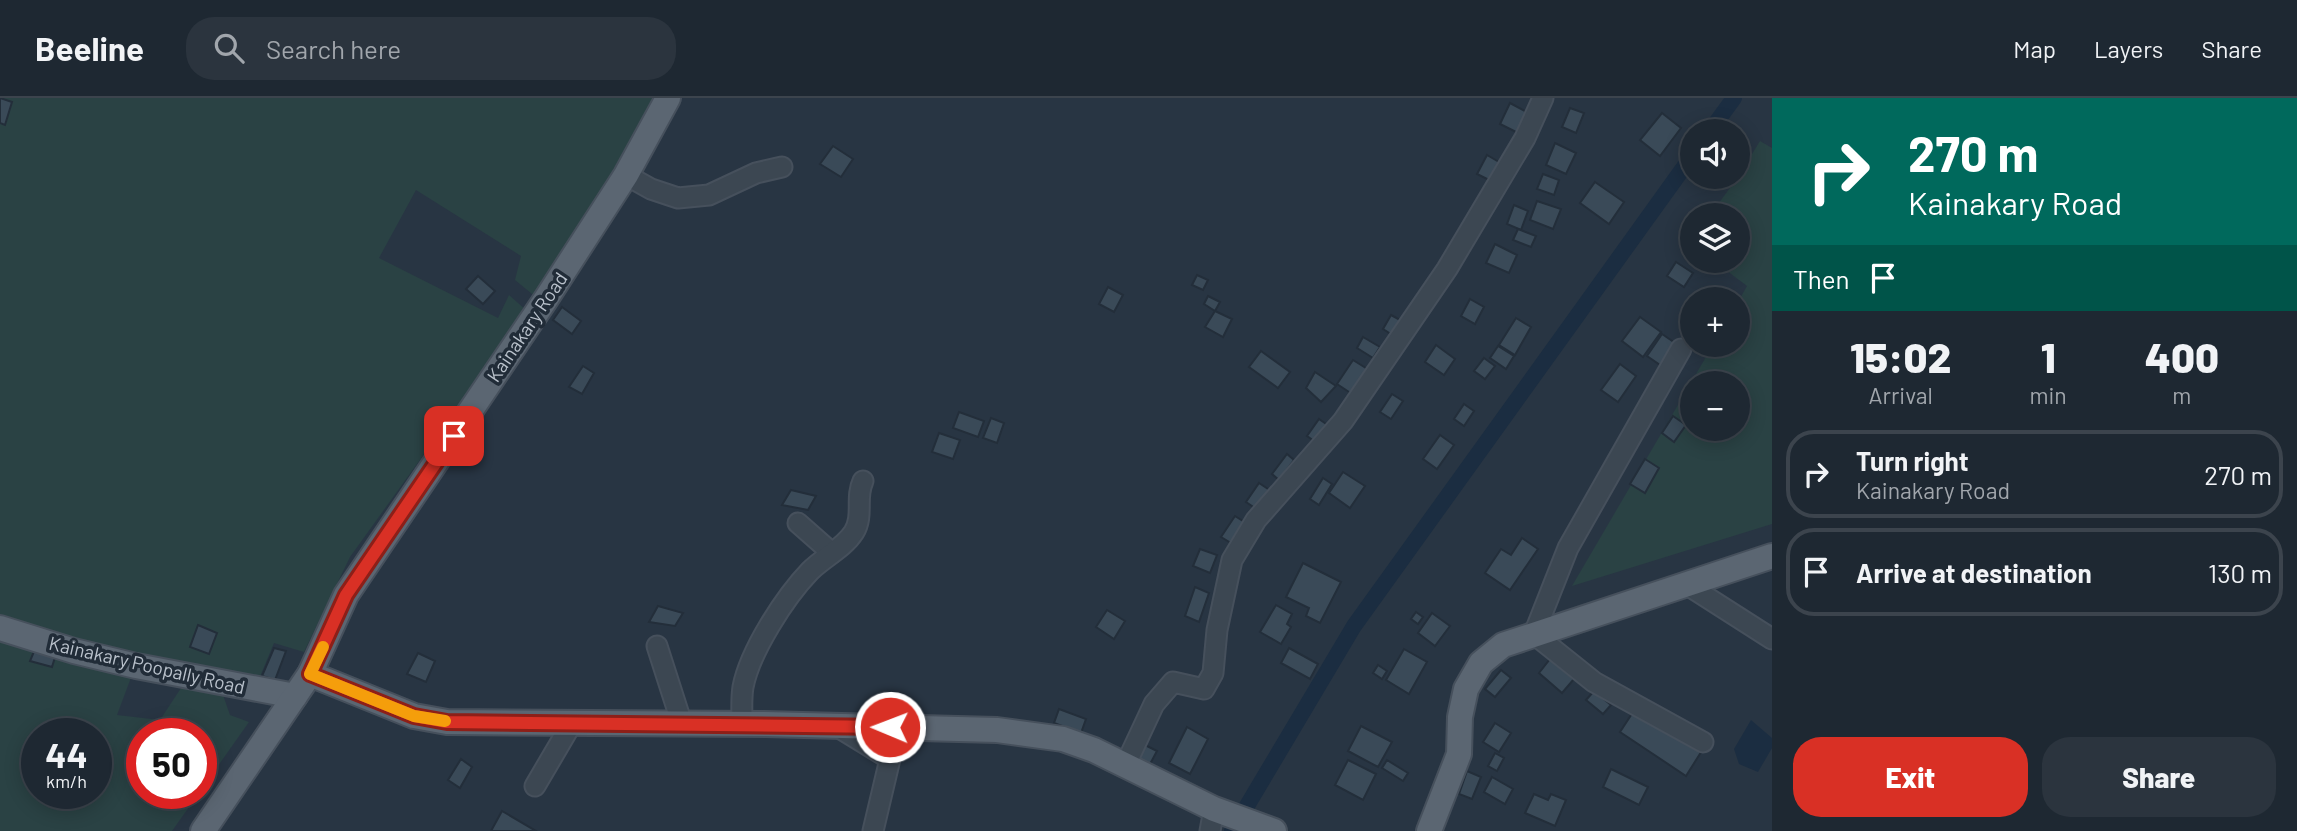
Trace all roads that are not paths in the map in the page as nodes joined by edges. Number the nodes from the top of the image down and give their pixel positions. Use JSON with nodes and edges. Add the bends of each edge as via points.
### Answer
{"nodes":[{"id":1,"x":667,"y":98,"type":"edge"},
{"id":2,"x":1543,"y":98,"type":"edge"},
{"id":3,"x":782,"y":167,"type":"dead end"},
{"id":4,"x":626,"y":176,"type":"junction"},
{"id":5,"x":1680,"y":351,"type":"edge"},
{"id":6,"x":863,"y":481,"type":"dead end"},
{"id":7,"x":799,"y":523,"type":"dead end"},
{"id":8,"x":832,"y":553,"type":"junction"},
{"id":9,"x":1772,"y":556,"type":"edge"},
{"id":10,"x":1686,"y":584,"type":"junction"},
{"id":11,"x":0,"y":628,"type":"edge"},
{"id":12,"x":1534,"y":634,"type":"junction"},
{"id":13,"x":1772,"y":639,"type":"edge"},
{"id":14,"x":657,"y":646,"type":"dead end"},
{"id":15,"x":310,"y":674,"type":"junction"},
{"id":16,"x":295,"y":696,"type":"junction"},
{"id":17,"x":572,"y":723,"type":"junction"},
{"id":18,"x":682,"y":724,"type":"junction"},
{"id":19,"x":742,"y":724,"type":"junction"},
{"id":20,"x":836,"y":726,"type":"junction"},
{"id":21,"x":1703,"y":742,"type":"dead end"},
{"id":22,"x":1125,"y":766,"type":"junction"},
{"id":23,"x":535,"y":786,"type":"dead end"},
{"id":24,"x":1217,"y":818,"type":"edge"},
{"id":25,"x":203,"y":831,"type":"edge"},
{"id":26,"x":873,"y":831,"type":"edge"},
{"id":27,"x":1275,"y":831,"type":"edge"},
{"id":28,"x":1429,"y":831,"type":"edge"}],
"edges":[{"from":1,"to":4,"type":"main road","name":"Kainakary Road"},
{"from":2,"to":22,"type":"street","via":[[1525,138],[1447,270],[1343,422],[1256,520],[1232,560],[1213,673],[1204,689],[1173,682],[1154,704]]},
{"from":3,"to":4,"type":"street","via":[[756,173],[709,195],[678,198]]},
{"from":4,"to":15,"type":"main road","name":"Kainakary Road","via":[[346,595]]},
{"from":5,"to":12,"type":"street","via":[[1568,548]]},
{"from":6,"to":8,"type":"street","via":[[857,526]]},
{"from":7,"to":8,"type":"street"},
{"from":8,"to":19,"type":"street","via":[[809,573],[762,640],[743,688]]},
{"from":9,"to":10,"type":"main road"},
{"from":10,"to":12,"type":"main road"},
{"from":10,"to":13,"type":"street"},
{"from":11,"to":16,"type":"main road","name":"Kainakary Poopally Road","via":[[136,666]]},
{"from":12,"to":21,"type":"street","via":[[1594,682]]},
{"from":12,"to":28,"type":"main road","via":[[1503,645],[1481,663],[1466,689],[1459,754]]},
{"from":14,"to":18,"type":"street"},
{"from":15,"to":16,"type":"main road","name":"Kainakary Road"},
{"from":15,"to":17,"type":"main road","via":[[414,716],[447,722]]},
{"from":16,"to":25,"type":"main road","name":"Kainakary Road"},
{"from":17,"to":18,"type":"main road"},
{"from":17,"to":23,"type":"street"},
{"from":18,"to":19,"type":"main road"},
{"from":19,"to":20,"type":"main road"},
{"from":20,"to":22,"type":"main road","via":[[1010,732],[1063,739]]},
{"from":20,"to":26,"type":"street","via":[[890,759]]},
{"from":22,"to":24,"type":"main road"},
{"from":24,"to":27,"type":"main road"}]}
